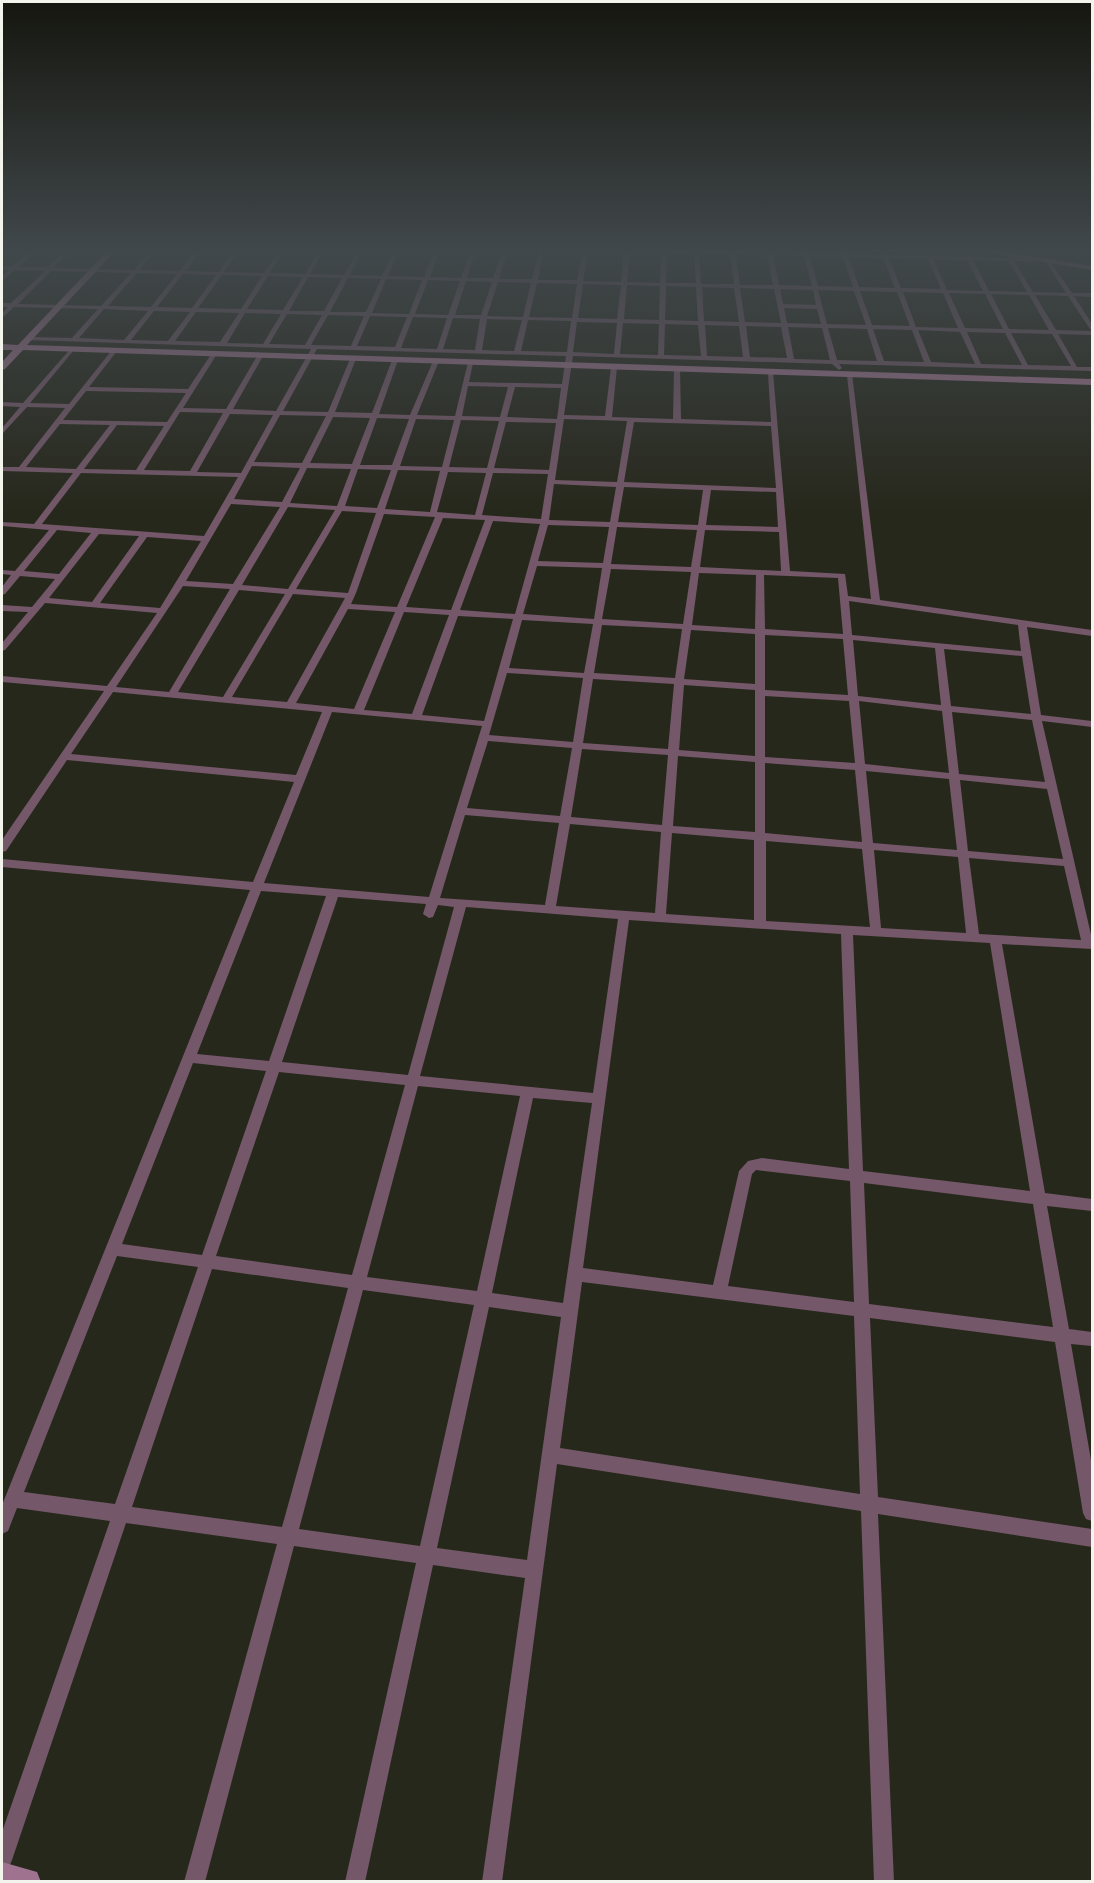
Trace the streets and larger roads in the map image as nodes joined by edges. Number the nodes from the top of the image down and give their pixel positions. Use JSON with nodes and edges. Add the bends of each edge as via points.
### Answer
{"nodes":[{"id":1,"x":79,"y":337,"type":"edge"},
{"id":2,"x":130,"y":337,"type":"edge"},
{"id":3,"x":175,"y":337,"type":"edge"},
{"id":4,"x":227,"y":337,"type":"edge"},
{"id":5,"x":271,"y":337,"type":"edge"},
{"id":6,"x":315,"y":337,"type":"edge"},
{"id":7,"x":360,"y":337,"type":"edge"},
{"id":8,"x":403,"y":337,"type":"edge"},
{"id":9,"x":444,"y":337,"type":"edge"},
{"id":10,"x":481,"y":337,"type":"edge"},
{"id":11,"x":521,"y":337,"type":"edge"},
{"id":12,"x":572,"y":337,"type":"edge"},
{"id":13,"x":619,"y":337,"type":"edge"},
{"id":14,"x":662,"y":337,"type":"edge"},
{"id":15,"x":702,"y":337,"type":"edge"},
{"id":16,"x":744,"y":337,"type":"edge"},
{"id":17,"x":786,"y":337,"type":"edge"},
{"id":18,"x":828,"y":337,"type":"edge"},
{"id":19,"x":873,"y":337,"type":"edge"},
{"id":20,"x":917,"y":337,"type":"edge"},
{"id":21,"x":966,"y":337,"type":"edge"},
{"id":22,"x":1011,"y":337,"type":"edge"},
{"id":23,"x":1057,"y":337,"type":"edge"},
{"id":24,"x":2,"y":339,"type":"edge"},
{"id":25,"x":29,"y":339,"type":"junction"},
{"id":26,"x":126,"y":342,"type":"junction"},
{"id":27,"x":170,"y":343,"type":"junction"},
{"id":28,"x":73,"y":345,"type":"junction"},
{"id":29,"x":222,"y":345,"type":"junction"},
{"id":30,"x":266,"y":346,"type":"junction"},
{"id":31,"x":2,"y":347,"type":"edge"},
{"id":32,"x":311,"y":347,"type":"junction"},
{"id":33,"x":21,"y":348,"type":"junction"},
{"id":34,"x":397,"y":350,"type":"junction"},
{"id":35,"x":114,"y":351,"type":"junction"},
{"id":36,"x":439,"y":351,"type":"junction"},
{"id":37,"x":478,"y":352,"type":"junction"},
{"id":38,"x":517,"y":353,"type":"junction"},
{"id":39,"x":214,"y":354,"type":"junction"},
{"id":40,"x":353,"y":354,"type":"junction"},
{"id":41,"x":569,"y":354,"type":"junction"},
{"id":42,"x":260,"y":356,"type":"junction"},
{"id":43,"x":617,"y":356,"type":"junction"},
{"id":44,"x":310,"y":357,"type":"junction"},
{"id":45,"x":661,"y":357,"type":"junction"},
{"id":46,"x":704,"y":358,"type":"junction"},
{"id":47,"x":747,"y":359,"type":"junction"},
{"id":48,"x":395,"y":360,"type":"junction"},
{"id":49,"x":791,"y":360,"type":"junction"},
{"id":50,"x":436,"y":362,"type":"junction"},
{"id":51,"x":834,"y":362,"type":"junction"},
{"id":52,"x":470,"y":363,"type":"junction"},
{"id":53,"x":881,"y":363,"type":"junction"},
{"id":54,"x":928,"y":364,"type":"junction"},
{"id":55,"x":567,"y":366,"type":"junction"},
{"id":56,"x":979,"y":366,"type":"junction"},
{"id":57,"x":2,"y":367,"type":"edge"},
{"id":58,"x":614,"y":367,"type":"junction"},
{"id":59,"x":1026,"y":367,"type":"junction"},
{"id":60,"x":1056,"y":368,"type":"junction"},
{"id":61,"x":1075,"y":368,"type":"junction"},
{"id":62,"x":677,"y":369,"type":"junction"},
{"id":63,"x":1092,"y":369,"type":"edge"},
{"id":64,"x":771,"y":373,"type":"junction"},
{"id":65,"x":846,"y":375,"type":"junction"},
{"id":66,"x":1061,"y":381,"type":"junction"},
{"id":67,"x":1092,"y":382,"type":"edge"},
{"id":68,"x":466,"y":384,"type":"junction"},
{"id":69,"x":512,"y":385,"type":"junction"},
{"id":70,"x":564,"y":386,"type":"junction"},
{"id":71,"x":85,"y":388,"type":"junction"},
{"id":72,"x":191,"y":391,"type":"junction"},
{"id":73,"x":2,"y":404,"type":"edge"},
{"id":74,"x":25,"y":405,"type":"junction"},
{"id":75,"x":71,"y":406,"type":"junction"},
{"id":76,"x":179,"y":410,"type":"junction"},
{"id":77,"x":228,"y":411,"type":"junction"},
{"id":78,"x":279,"y":413,"type":"junction"},
{"id":79,"x":330,"y":415,"type":"junction"},
{"id":80,"x":373,"y":416,"type":"junction"},
{"id":81,"x":413,"y":417,"type":"junction"},
{"id":82,"x":608,"y":418,"type":"junction"},
{"id":83,"x":458,"y":419,"type":"junction"},
{"id":84,"x":560,"y":419,"type":"junction"},
{"id":85,"x":631,"y":419,"type":"junction"},
{"id":86,"x":502,"y":420,"type":"junction"},
{"id":87,"x":677,"y":421,"type":"junction"},
{"id":88,"x":58,"y":422,"type":"junction"},
{"id":89,"x":115,"y":423,"type":"junction"},
{"id":90,"x":169,"y":424,"type":"junction"},
{"id":91,"x":775,"y":424,"type":"junction"},
{"id":92,"x":2,"y":432,"type":"edge"},
{"id":93,"x":250,"y":464,"type":"junction"},
{"id":94,"x":305,"y":465,"type":"junction"},
{"id":95,"x":355,"y":467,"type":"junction"},
{"id":96,"x":396,"y":468,"type":"junction"},
{"id":97,"x":2,"y":469,"type":"edge"},
{"id":98,"x":21,"y":469,"type":"junction"},
{"id":99,"x":445,"y":469,"type":"junction"},
{"id":100,"x":489,"y":470,"type":"junction"},
{"id":101,"x":80,"y":471,"type":"junction"},
{"id":102,"x":138,"y":472,"type":"junction"},
{"id":103,"x":552,"y":472,"type":"junction"},
{"id":104,"x":192,"y":474,"type":"junction"},
{"id":105,"x":243,"y":475,"type":"junction"},
{"id":106,"x":551,"y":482,"type":"junction"},
{"id":107,"x":620,"y":485,"type":"junction"},
{"id":108,"x":707,"y":488,"type":"junction"},
{"id":109,"x":780,"y":490,"type":"junction"},
{"id":110,"x":229,"y":501,"type":"junction"},
{"id":111,"x":285,"y":505,"type":"junction"},
{"id":112,"x":340,"y":508,"type":"junction"},
{"id":113,"x":382,"y":511,"type":"junction"},
{"id":114,"x":436,"y":514,"type":"junction"},
{"id":115,"x":478,"y":517,"type":"junction"},
{"id":116,"x":490,"y":518,"type":"junction"},
{"id":117,"x":545,"y":522,"type":"junction"},
{"id":118,"x":614,"y":524,"type":"junction"},
{"id":119,"x":6,"y":525,"type":"edge"},
{"id":120,"x":36,"y":527,"type":"junction"},
{"id":121,"x":702,"y":527,"type":"junction"},
{"id":122,"x":55,"y":528,"type":"junction"},
{"id":123,"x":783,"y":530,"type":"junction"},
{"id":124,"x":97,"y":531,"type":"junction"},
{"id":125,"x":2,"y":534,"type":"edge"},
{"id":126,"x":145,"y":534,"type":"junction"},
{"id":127,"x":207,"y":538,"type":"junction"},
{"id":128,"x":533,"y":563,"type":"junction"},
{"id":129,"x":607,"y":566,"type":"junction"},
{"id":130,"x":696,"y":570,"type":"junction"},
{"id":131,"x":2,"y":572,"type":"edge"},
{"id":132,"x":17,"y":573,"type":"junction"},
{"id":133,"x":760,"y":573,"type":"junction"},
{"id":134,"x":786,"y":574,"type":"junction"},
{"id":135,"x":62,"y":577,"type":"junction"},
{"id":136,"x":180,"y":583,"type":"junction"},
{"id":137,"x":236,"y":587,"type":"junction"},
{"id":138,"x":291,"y":591,"type":"junction"},
{"id":139,"x":2,"y":592,"type":"edge"},
{"id":140,"x":350,"y":596,"type":"junction"},
{"id":141,"x":844,"y":598,"type":"junction"},
{"id":142,"x":43,"y":600,"type":"junction"},
{"id":143,"x":876,"y":602,"type":"junction"},
{"id":144,"x":93,"y":605,"type":"junction"},
{"id":145,"x":345,"y":606,"type":"junction"},
{"id":146,"x":2,"y":608,"type":"edge"},
{"id":147,"x":34,"y":610,"type":"junction"},
{"id":148,"x":401,"y":610,"type":"junction"},
{"id":149,"x":163,"y":611,"type":"junction"},
{"id":150,"x":455,"y":613,"type":"junction"},
{"id":151,"x":518,"y":617,"type":"junction"},
{"id":152,"x":598,"y":622,"type":"junction"},
{"id":153,"x":1022,"y":623,"type":"junction"},
{"id":154,"x":687,"y":627,"type":"junction"},
{"id":155,"x":761,"y":631,"type":"junction"},
{"id":156,"x":1092,"y":633,"type":"edge"},
{"id":157,"x":848,"y":637,"type":"junction"},
{"id":158,"x":939,"y":646,"type":"junction"},
{"id":159,"x":2,"y":648,"type":"edge"},
{"id":160,"x":1028,"y":654,"type":"junction"},
{"id":161,"x":503,"y":670,"type":"junction"},
{"id":162,"x":589,"y":676,"type":"junction"},
{"id":163,"x":2,"y":679,"type":"edge"},
{"id":164,"x":679,"y":682,"type":"junction"},
{"id":165,"x":109,"y":689,"type":"junction"},
{"id":166,"x":761,"y":690,"type":"junction"},
{"id":167,"x":172,"y":695,"type":"junction"},
{"id":168,"x":854,"y":699,"type":"junction"},
{"id":169,"x":226,"y":700,"type":"junction"},
{"id":170,"x":290,"y":706,"type":"junction"},
{"id":171,"x":948,"y":708,"type":"junction"},
{"id":172,"x":328,"y":709,"type":"junction"},
{"id":173,"x":358,"y":712,"type":"junction"},
{"id":174,"x":416,"y":717,"type":"junction"},
{"id":175,"x":1036,"y":718,"type":"junction"},
{"id":176,"x":488,"y":723,"type":"junction"},
{"id":177,"x":1092,"y":723,"type":"edge"},
{"id":178,"x":483,"y":738,"type":"junction"},
{"id":179,"x":577,"y":746,"type":"junction"},
{"id":180,"x":674,"y":753,"type":"junction"},
{"id":181,"x":63,"y":756,"type":"junction"},
{"id":182,"x":761,"y":760,"type":"junction"},
{"id":183,"x":860,"y":768,"type":"junction"},
{"id":184,"x":955,"y":777,"type":"junction"},
{"id":185,"x":300,"y":779,"type":"junction"},
{"id":186,"x":1052,"y":786,"type":"junction"},
{"id":187,"x":461,"y":811,"type":"junction"},
{"id":188,"x":565,"y":820,"type":"junction"},
{"id":189,"x":668,"y":828,"type":"junction"},
{"id":190,"x":760,"y":836,"type":"junction"},
{"id":191,"x":867,"y":845,"type":"junction"},
{"id":192,"x":2,"y":848,"type":"edge"},
{"id":193,"x":964,"y":854,"type":"junction"},
{"id":194,"x":2,"y":863,"type":"edge"},
{"id":195,"x":1070,"y":863,"type":"junction"},
{"id":196,"x":256,"y":889,"type":"junction"},
{"id":197,"x":333,"y":894,"type":"junction"},
{"id":198,"x":433,"y":901,"type":"junction"},
{"id":199,"x":461,"y":903,"type":"junction"},
{"id":200,"x":550,"y":910,"type":"junction"},
{"id":201,"x":429,"y":914,"type":"dead end"},
{"id":202,"x":624,"y":915,"type":"junction"},
{"id":203,"x":660,"y":918,"type":"junction"},
{"id":204,"x":760,"y":925,"type":"junction"},
{"id":205,"x":847,"y":931,"type":"junction"},
{"id":206,"x":876,"y":933,"type":"junction"},
{"id":207,"x":973,"y":938,"type":"junction"},
{"id":208,"x":995,"y":939,"type":"junction"},
{"id":209,"x":1090,"y":945,"type":"edge"},
{"id":210,"x":189,"y":1058,"type":"junction"},
{"id":211,"x":274,"y":1066,"type":"junction"},
{"id":212,"x":412,"y":1080,"type":"junction"},
{"id":213,"x":528,"y":1092,"type":"junction"},
{"id":214,"x":600,"y":1099,"type":"junction"},
{"id":215,"x":857,"y":1174,"type":"junction"},
{"id":216,"x":1039,"y":1198,"type":"junction"},
{"id":217,"x":1092,"y":1205,"type":"edge"},
{"id":218,"x":112,"y":1249,"type":"junction"},
{"id":219,"x":207,"y":1262,"type":"junction"},
{"id":220,"x":575,"y":1274,"type":"junction"},
{"id":221,"x":357,"y":1282,"type":"junction"},
{"id":222,"x":719,"y":1292,"type":"junction"},
{"id":223,"x":482,"y":1299,"type":"junction"},
{"id":224,"x":862,"y":1310,"type":"junction"},
{"id":225,"x":570,"y":1311,"type":"junction"},
{"id":226,"x":1062,"y":1335,"type":"junction"},
{"id":227,"x":1092,"y":1339,"type":"edge"},
{"id":228,"x":550,"y":1455,"type":"junction"},
{"id":229,"x":12,"y":1499,"type":"junction"},
{"id":230,"x":870,"y":1504,"type":"junction"},
{"id":231,"x":1092,"y":1513,"type":"edge"},
{"id":232,"x":120,"y":1514,"type":"junction"},
{"id":233,"x":2,"y":1525,"type":"edge"},
{"id":234,"x":288,"y":1537,"type":"junction"},
{"id":235,"x":1092,"y":1538,"type":"edge"},
{"id":236,"x":427,"y":1555,"type":"junction"},
{"id":237,"x":535,"y":1570,"type":"junction"},
{"id":238,"x":2,"y":1860,"type":"edge"},
{"id":239,"x":2,"y":1876,"type":"edge"},
{"id":240,"x":27,"y":1881,"type":"edge"},
{"id":241,"x":194,"y":1881,"type":"edge"},
{"id":242,"x":355,"y":1881,"type":"edge"},
{"id":243,"x":492,"y":1881,"type":"edge"},
{"id":244,"x":884,"y":1881,"type":"edge"}],
"edges":[{"from":1,"to":28,"type":"street"},
{"from":2,"to":26,"type":"street"},
{"from":3,"to":27,"type":"street"},
{"from":4,"to":29,"type":"street"},
{"from":5,"to":30,"type":"street"},
{"from":6,"to":32,"type":"street"},
{"from":7,"to":40,"type":"street"},
{"from":8,"to":34,"type":"street"},
{"from":9,"to":36,"type":"street"},
{"from":10,"to":37,"type":"street"},
{"from":11,"to":38,"type":"street"},
{"from":12,"to":41,"type":"street"},
{"from":13,"to":43,"type":"street"},
{"from":14,"to":45,"type":"street"},
{"from":15,"to":46,"type":"street"},
{"from":16,"to":47,"type":"street"},
{"from":17,"to":49,"type":"street"},
{"from":18,"to":51,"type":"street"},
{"from":19,"to":53,"type":"street"},
{"from":20,"to":54,"type":"street"},
{"from":21,"to":56,"type":"street"},
{"from":22,"to":59,"type":"street"},
{"from":23,"to":61,"type":"street"},
{"from":24,"to":25,"type":"street"},
{"from":25,"to":28,"type":"street"},
{"from":25,"to":33,"type":"street"},
{"from":26,"to":27,"type":"street"},
{"from":26,"to":28,"type":"street"},
{"from":27,"to":29,"type":"street"},
{"from":28,"to":33,"type":"street"},
{"from":28,"to":35,"type":"street"},
{"from":28,"to":74,"type":"street"},
{"from":29,"to":30,"type":"street"},
{"from":30,"to":32,"type":"street"},
{"from":31,"to":33,"type":"street"},
{"from":32,"to":40,"type":"street"},
{"from":32,"to":44,"type":"street"},
{"from":33,"to":57,"type":"street"},
{"from":34,"to":36,"type":"street"},
{"from":34,"to":40,"type":"street"},
{"from":35,"to":39,"type":"street"},
{"from":35,"to":71,"type":"street"},
{"from":36,"to":37,"type":"street"},
{"from":37,"to":38,"type":"street"},
{"from":38,"to":41,"type":"street"},
{"from":39,"to":42,"type":"street"},
{"from":39,"to":72,"type":"street"},
{"from":40,"to":44,"type":"street"},
{"from":40,"to":48,"type":"street"},
{"from":40,"to":79,"type":"street"},
{"from":41,"to":43,"type":"street"},
{"from":41,"to":55,"type":"street"},
{"from":42,"to":44,"type":"street"},
{"from":42,"to":77,"type":"street"},
{"from":43,"to":45,"type":"street"},
{"from":44,"to":78,"type":"street"},
{"from":45,"to":46,"type":"street"},
{"from":46,"to":47,"type":"street"},
{"from":47,"to":49,"type":"street"},
{"from":48,"to":50,"type":"street"},
{"from":48,"to":80,"type":"street"},
{"from":49,"to":51,"type":"street"},
{"from":50,"to":52,"type":"street"},
{"from":50,"to":81,"type":"street"},
{"from":51,"to":53,"type":"street"},
{"from":51,"to":65,"type":"street"},
{"from":52,"to":55,"type":"street"},
{"from":52,"to":68,"type":"street"},
{"from":53,"to":54,"type":"street"},
{"from":54,"to":56,"type":"street"},
{"from":55,"to":58,"type":"street"},
{"from":55,"to":70,"type":"street"},
{"from":56,"to":59,"type":"street"},
{"from":58,"to":62,"type":"street"},
{"from":58,"to":82,"type":"street"},
{"from":59,"to":60,"type":"street"},
{"from":60,"to":61,"type":"street"},
{"from":60,"to":66,"type":"street"},
{"from":61,"to":63,"type":"street"},
{"from":62,"to":64,"type":"street"},
{"from":62,"to":87,"type":"street"},
{"from":64,"to":65,"type":"street"},
{"from":64,"to":91,"type":"street"},
{"from":65,"to":66,"type":"street"},
{"from":65,"to":143,"type":"street"},
{"from":66,"to":67,"type":"street"},
{"from":68,"to":69,"type":"street"},
{"from":68,"to":83,"type":"street"},
{"from":69,"to":70,"type":"street"},
{"from":69,"to":86,"type":"street"},
{"from":70,"to":84,"type":"street"},
{"from":71,"to":72,"type":"street"},
{"from":71,"to":75,"type":"street"},
{"from":72,"to":76,"type":"street"},
{"from":73,"to":74,"type":"street"},
{"from":74,"to":75,"type":"street"},
{"from":74,"to":92,"type":"street"},
{"from":75,"to":88,"type":"street"},
{"from":76,"to":77,"type":"street"},
{"from":76,"to":90,"type":"street"},
{"from":77,"to":78,"type":"street"},
{"from":77,"to":104,"type":"street"},
{"from":78,"to":79,"type":"street"},
{"from":78,"to":93,"type":"street"},
{"from":79,"to":80,"type":"street"},
{"from":79,"to":94,"type":"street"},
{"from":80,"to":81,"type":"street"},
{"from":80,"to":95,"type":"street"},
{"from":81,"to":83,"type":"street"},
{"from":81,"to":96,"type":"street"},
{"from":82,"to":84,"type":"street"},
{"from":82,"to":85,"type":"street"},
{"from":83,"to":86,"type":"street"},
{"from":83,"to":99,"type":"street"},
{"from":84,"to":86,"type":"street"},
{"from":84,"to":103,"type":"street"},
{"from":85,"to":87,"type":"street"},
{"from":85,"to":107,"type":"street"},
{"from":86,"to":100,"type":"street"},
{"from":87,"to":91,"type":"street"},
{"from":88,"to":89,"type":"street"},
{"from":88,"to":98,"type":"street"},
{"from":89,"to":90,"type":"street"},
{"from":89,"to":101,"type":"street"},
{"from":90,"to":102,"type":"street"},
{"from":91,"to":109,"type":"street"},
{"from":93,"to":94,"type":"street"},
{"from":93,"to":105,"type":"street"},
{"from":94,"to":95,"type":"street"},
{"from":94,"to":111,"type":"street"},
{"from":95,"to":96,"type":"street"},
{"from":95,"to":112,"type":"street"},
{"from":96,"to":99,"type":"street"},
{"from":96,"to":113,"type":"street"},
{"from":97,"to":98,"type":"street"},
{"from":98,"to":101,"type":"street"},
{"from":99,"to":100,"type":"street"},
{"from":99,"to":114,"type":"street"},
{"from":100,"to":103,"type":"street"},
{"from":100,"to":115,"type":"street"},
{"from":101,"to":102,"type":"street"},
{"from":101,"to":120,"type":"street"},
{"from":102,"to":104,"type":"street"},
{"from":103,"to":106,"type":"street"},
{"from":104,"to":105,"type":"street"},
{"from":105,"to":110,"type":"street"},
{"from":106,"to":107,"type":"street"},
{"from":106,"to":117,"type":"street"},
{"from":107,"to":108,"type":"street"},
{"from":107,"to":118,"type":"street"},
{"from":108,"to":109,"type":"street"},
{"from":108,"to":121,"type":"street"},
{"from":109,"to":123,"type":"street"},
{"from":110,"to":111,"type":"street"},
{"from":110,"to":127,"type":"street"},
{"from":111,"to":112,"type":"street"},
{"from":111,"to":137,"type":"street"},
{"from":112,"to":113,"type":"street"},
{"from":112,"to":138,"type":"street"},
{"from":113,"to":114,"type":"street"},
{"from":113,"to":140,"type":"street"},
{"from":114,"to":115,"type":"street"},
{"from":114,"to":148,"type":"street"},
{"from":115,"to":116,"type":"street"},
{"from":116,"to":117,"type":"street"},
{"from":116,"to":150,"type":"street"},
{"from":117,"to":118,"type":"street"},
{"from":117,"to":128,"type":"street"},
{"from":118,"to":121,"type":"street"},
{"from":118,"to":129,"type":"street"},
{"from":119,"to":120,"type":"street"},
{"from":119,"to":125,"type":"street"},
{"from":120,"to":122,"type":"street"},
{"from":121,"to":123,"type":"street"},
{"from":121,"to":130,"type":"street"},
{"from":122,"to":124,"type":"street"},
{"from":122,"to":132,"type":"street"},
{"from":123,"to":134,"type":"street"},
{"from":124,"to":126,"type":"street"},
{"from":124,"to":135,"type":"street"},
{"from":126,"to":127,"type":"street"},
{"from":126,"to":144,"type":"street"},
{"from":127,"to":136,"type":"street"},
{"from":128,"to":129,"type":"street"},
{"from":128,"to":151,"type":"street"},
{"from":129,"to":130,"type":"street"},
{"from":129,"to":152,"type":"street"},
{"from":130,"to":133,"type":"street"},
{"from":130,"to":154,"type":"street"},
{"from":131,"to":132,"type":"street"},
{"from":132,"to":135,"type":"street"},
{"from":132,"to":139,"type":"street"},
{"from":133,"to":134,"type":"street"},
{"from":133,"to":155,"type":"street"},
{"from":134,"to":141,"type":"street","via":[[842,576]]},
{"from":135,"to":142,"type":"street"},
{"from":136,"to":137,"type":"street"},
{"from":136,"to":149,"type":"street"},
{"from":137,"to":138,"type":"street"},
{"from":137,"to":167,"type":"street"},
{"from":138,"to":140,"type":"street"},
{"from":138,"to":169,"type":"street"},
{"from":140,"to":145,"type":"street"},
{"from":141,"to":143,"type":"street"},
{"from":141,"to":157,"type":"street"},
{"from":142,"to":144,"type":"street"},
{"from":142,"to":147,"type":"street"},
{"from":143,"to":153,"type":"street"},
{"from":144,"to":149,"type":"street"},
{"from":145,"to":148,"type":"street"},
{"from":145,"to":170,"type":"street"},
{"from":146,"to":147,"type":"street"},
{"from":147,"to":159,"type":"street"},
{"from":148,"to":150,"type":"street"},
{"from":148,"to":173,"type":"street"},
{"from":149,"to":165,"type":"street"},
{"from":150,"to":151,"type":"street"},
{"from":150,"to":174,"type":"street"},
{"from":151,"to":152,"type":"street"},
{"from":151,"to":161,"type":"street"},
{"from":152,"to":154,"type":"street"},
{"from":152,"to":162,"type":"street"},
{"from":153,"to":156,"type":"street"},
{"from":153,"to":160,"type":"street"},
{"from":154,"to":155,"type":"street"},
{"from":154,"to":164,"type":"street"},
{"from":155,"to":157,"type":"street"},
{"from":155,"to":166,"type":"street"},
{"from":157,"to":158,"type":"street"},
{"from":157,"to":168,"type":"street"},
{"from":158,"to":160,"type":"street"},
{"from":158,"to":171,"type":"street"},
{"from":160,"to":175,"type":"street"},
{"from":161,"to":162,"type":"street"},
{"from":161,"to":176,"type":"street"},
{"from":162,"to":164,"type":"street"},
{"from":162,"to":179,"type":"street"},
{"from":163,"to":165,"type":"street"},
{"from":164,"to":166,"type":"street"},
{"from":164,"to":180,"type":"street"},
{"from":165,"to":167,"type":"street"},
{"from":165,"to":181,"type":"street"},
{"from":166,"to":168,"type":"street"},
{"from":166,"to":182,"type":"street"},
{"from":167,"to":169,"type":"street"},
{"from":168,"to":171,"type":"street"},
{"from":168,"to":183,"type":"street"},
{"from":169,"to":170,"type":"street"},
{"from":170,"to":172,"type":"street"},
{"from":171,"to":175,"type":"street"},
{"from":171,"to":184,"type":"street"},
{"from":172,"to":173,"type":"street"},
{"from":172,"to":185,"type":"street"},
{"from":173,"to":174,"type":"street"},
{"from":174,"to":176,"type":"street"},
{"from":175,"to":177,"type":"street"},
{"from":175,"to":186,"type":"street"},
{"from":176,"to":178,"type":"street"},
{"from":178,"to":179,"type":"street"},
{"from":178,"to":187,"type":"street"},
{"from":179,"to":180,"type":"street"},
{"from":179,"to":188,"type":"street"},
{"from":180,"to":182,"type":"street"},
{"from":180,"to":189,"type":"street"},
{"from":181,"to":185,"type":"street"},
{"from":181,"to":192,"type":"street"},
{"from":182,"to":183,"type":"street"},
{"from":182,"to":190,"type":"street"},
{"from":183,"to":184,"type":"street"},
{"from":183,"to":191,"type":"street"},
{"from":184,"to":186,"type":"street"},
{"from":184,"to":193,"type":"street"},
{"from":185,"to":196,"type":"street"},
{"from":186,"to":195,"type":"street"},
{"from":187,"to":188,"type":"street"},
{"from":187,"to":198,"type":"street"},
{"from":188,"to":189,"type":"street"},
{"from":188,"to":200,"type":"street"},
{"from":189,"to":190,"type":"street"},
{"from":189,"to":203,"type":"street"},
{"from":190,"to":191,"type":"street"},
{"from":190,"to":204,"type":"street"},
{"from":191,"to":193,"type":"street"},
{"from":191,"to":206,"type":"street"},
{"from":193,"to":195,"type":"street"},
{"from":193,"to":207,"type":"street"},
{"from":194,"to":196,"type":"street"},
{"from":195,"to":209,"type":"street"},
{"from":196,"to":197,"type":"street"},
{"from":196,"to":210,"type":"street"},
{"from":197,"to":198,"type":"street"},
{"from":197,"to":211,"type":"street"},
{"from":198,"to":199,"type":"street"},
{"from":198,"to":201,"type":"street"},
{"from":199,"to":200,"type":"street"},
{"from":199,"to":212,"type":"street"},
{"from":200,"to":202,"type":"street"},
{"from":202,"to":203,"type":"street"},
{"from":202,"to":214,"type":"street"},
{"from":203,"to":204,"type":"street"},
{"from":204,"to":205,"type":"street"},
{"from":205,"to":206,"type":"street"},
{"from":205,"to":215,"type":"street"},
{"from":206,"to":207,"type":"street"},
{"from":207,"to":208,"type":"street"},
{"from":208,"to":209,"type":"street"},
{"from":208,"to":216,"type":"street"},
{"from":210,"to":211,"type":"street"},
{"from":210,"to":218,"type":"street"},
{"from":211,"to":212,"type":"street"},
{"from":211,"to":219,"type":"street"},
{"from":212,"to":213,"type":"street"},
{"from":212,"to":221,"type":"street"},
{"from":213,"to":214,"type":"street"},
{"from":213,"to":223,"type":"street"},
{"from":214,"to":220,"type":"street"},
{"from":215,"to":216,"type":"street"},
{"from":215,"to":222,"type":"street","via":[[753,1165],[746,1171]]},
{"from":215,"to":224,"type":"street"},
{"from":216,"to":217,"type":"street"},
{"from":216,"to":226,"type":"street"},
{"from":218,"to":219,"type":"street"},
{"from":218,"to":229,"type":"street"},
{"from":219,"to":221,"type":"street"},
{"from":219,"to":232,"type":"street"},
{"from":220,"to":222,"type":"street"},
{"from":220,"to":225,"type":"street"},
{"from":221,"to":223,"type":"street"},
{"from":221,"to":234,"type":"street"},
{"from":222,"to":224,"type":"street"},
{"from":223,"to":225,"type":"street"},
{"from":223,"to":236,"type":"street"},
{"from":224,"to":226,"type":"street"},
{"from":224,"to":230,"type":"street"},
{"from":225,"to":228,"type":"street"},
{"from":226,"to":227,"type":"street"},
{"from":226,"to":231,"type":"street"},
{"from":228,"to":230,"type":"street"},
{"from":228,"to":237,"type":"street"},
{"from":229,"to":232,"type":"street"},
{"from":229,"to":233,"type":"street"},
{"from":230,"to":235,"type":"street"},
{"from":230,"to":244,"type":"street"},
{"from":232,"to":234,"type":"street"},
{"from":232,"to":238,"type":"street"},
{"from":234,"to":236,"type":"street"},
{"from":234,"to":241,"type":"street"},
{"from":236,"to":237,"type":"street"},
{"from":236,"to":242,"type":"street"},
{"from":237,"to":243,"type":"street"},
{"from":239,"to":240,"type":"street"}]}
